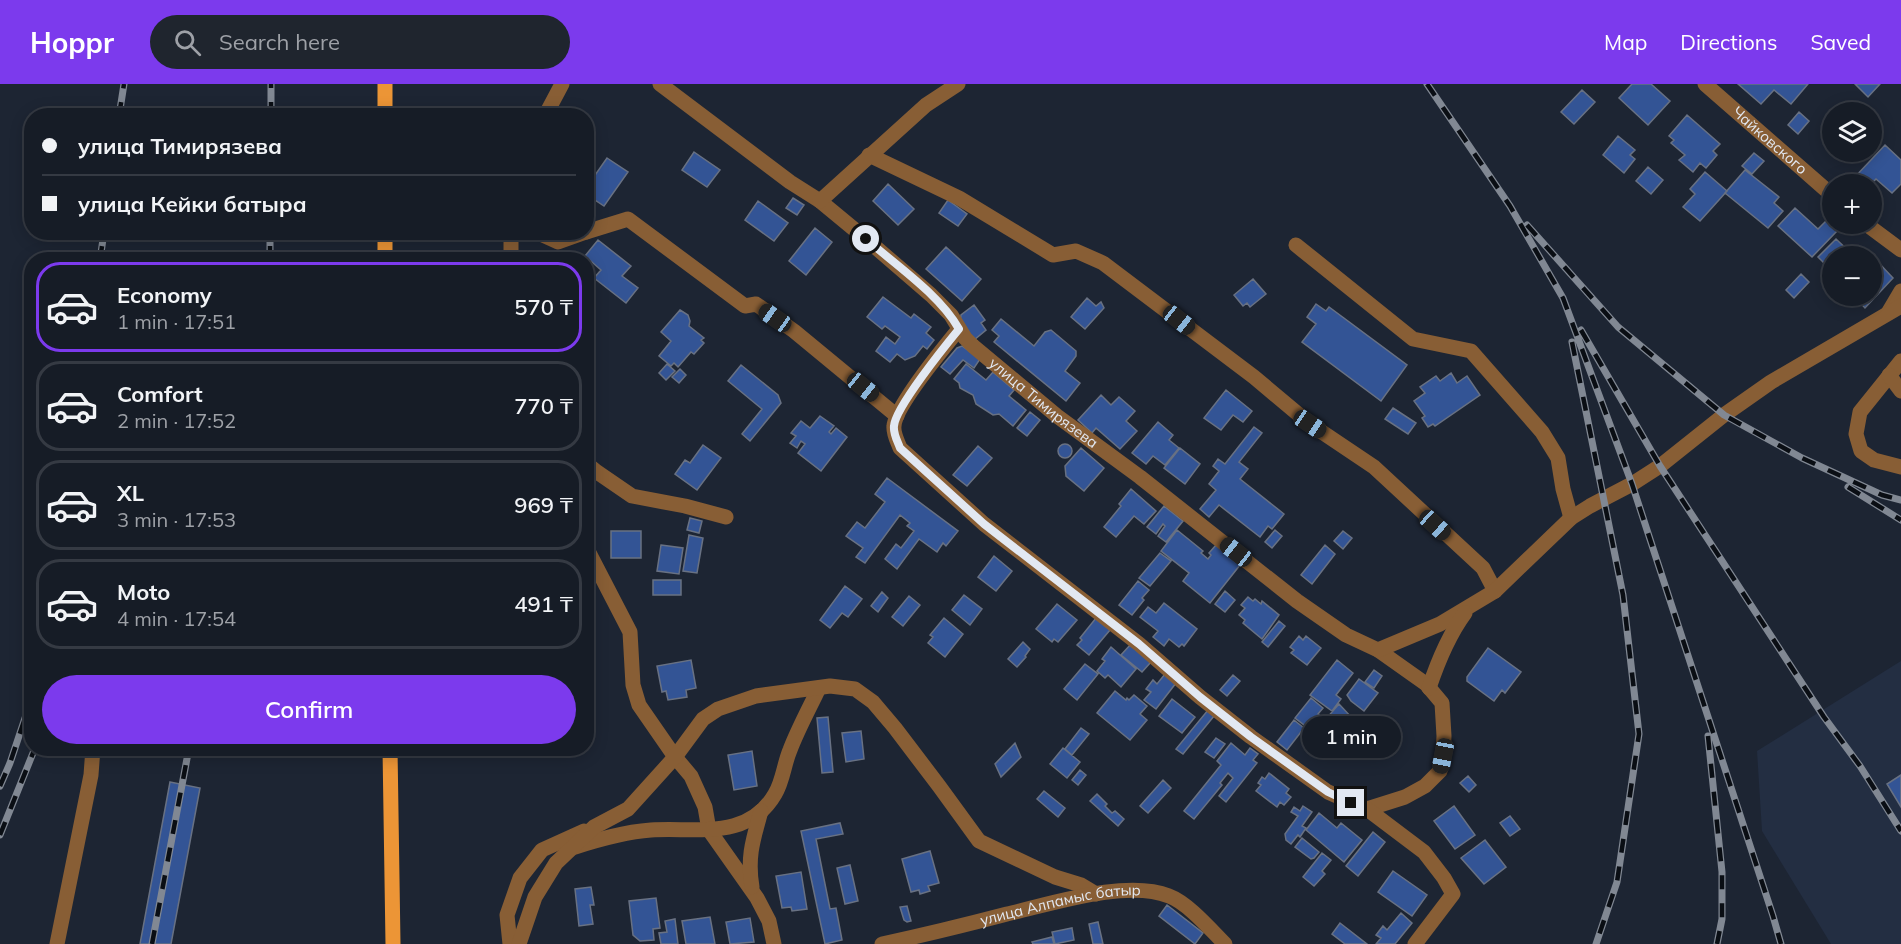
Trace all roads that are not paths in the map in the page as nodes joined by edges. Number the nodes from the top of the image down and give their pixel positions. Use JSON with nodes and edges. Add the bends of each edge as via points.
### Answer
{"nodes":[{"id":1,"x":385,"y":84,"type":"edge"},
{"id":2,"x":562,"y":84,"type":"edge"},
{"id":3,"x":660,"y":84,"type":"edge"},
{"id":4,"x":958,"y":84,"type":"edge"},
{"id":5,"x":1705,"y":84,"type":"edge"},
{"id":6,"x":385,"y":108,"type":"edge"},
{"id":7,"x":549,"y":108,"type":"edge"},
{"id":8,"x":869,"y":155,"type":"junction"},
{"id":9,"x":1822,"y":186,"type":"edge"},
{"id":10,"x":820,"y":201,"type":"junction"},
{"id":11,"x":594,"y":230,"type":"edge"},
{"id":12,"x":1879,"y":234,"type":"edge"},
{"id":13,"x":1296,"y":245,"type":"dead end"},
{"id":14,"x":1901,"y":250,"type":"edge"},
{"id":15,"x":1901,"y":291,"type":"edge"},
{"id":16,"x":1894,"y":309,"type":"edge"},
{"id":17,"x":959,"y":329,"type":"junction"},
{"id":18,"x":1901,"y":361,"type":"edge"},
{"id":19,"x":1889,"y":375,"type":"junction"},
{"id":20,"x":1901,"y":391,"type":"edge"},
{"id":21,"x":897,"y":416,"type":"junction"},
{"id":22,"x":1901,"y":467,"type":"edge"},
{"id":23,"x":594,"y":470,"type":"edge"},
{"id":24,"x":726,"y":517,"type":"dead end"},
{"id":25,"x":1571,"y":518,"type":"junction"},
{"id":26,"x":594,"y":562,"type":"edge"},
{"id":27,"x":1495,"y":591,"type":"junction"},
{"id":28,"x":1469,"y":609,"type":"junction"},
{"id":29,"x":1378,"y":650,"type":"junction"},
{"id":30,"x":819,"y":688,"type":"junction"},
{"id":31,"x":1429,"y":688,"type":"junction"},
{"id":32,"x":92,"y":756,"type":"edge"},
{"id":33,"x":390,"y":756,"type":"edge"},
{"id":34,"x":675,"y":757,"type":"junction"},
{"id":35,"x":1367,"y":809,"type":"junction"},
{"id":36,"x":762,"y":812,"type":"junction"},
{"id":37,"x":594,"y":827,"type":"junction"},
{"id":38,"x":709,"y":830,"type":"junction"},
{"id":39,"x":572,"y":848,"type":"junction"},
{"id":40,"x":752,"y":890,"type":"junction"},
{"id":41,"x":1096,"y":894,"type":"junction"},
{"id":42,"x":57,"y":944,"type":"edge"},
{"id":43,"x":393,"y":944,"type":"edge"},
{"id":44,"x":510,"y":944,"type":"edge"},
{"id":45,"x":519,"y":944,"type":"edge"},
{"id":46,"x":774,"y":944,"type":"edge"},
{"id":47,"x":882,"y":944,"type":"edge"},
{"id":48,"x":1225,"y":944,"type":"edge"},
{"id":49,"x":1415,"y":944,"type":"edge"}],
"edges":[{"from":1,"to":6,"type":"main road"},
{"from":2,"to":7,"type":"street"},
{"from":3,"to":10,"type":"street","name":"улица Тимирязева"},
{"from":4,"to":8,"type":"street","via":[[926,105]]},
{"from":5,"to":9,"type":"street","name":"Чайковского"},
{"from":8,"to":10,"type":"street"},
{"from":8,"to":27,"type":"street","via":[[959,198],[1053,255],[1076,251],[1103,263],[1310,424],[1374,467],[1483,568]]},
{"from":10,"to":17,"type":"street","name":"улица Тимирязева","via":[[931,295]]},
{"from":11,"to":21,"type":"street","via":[[628,219],[745,306],[756,304],[794,331]]},
{"from":12,"to":14,"type":"street"},
{"from":13,"to":25,"type":"street","via":[[1413,339],[1471,351],[1542,432],[1558,458]]},
{"from":15,"to":16,"type":"street"},
{"from":16,"to":25,"type":"street","via":[[1771,382],[1659,466]]},
{"from":17,"to":21,"type":"street"},
{"from":17,"to":29,"type":"street","name":"улица Тимирязева","via":[[973,346],[1057,417],[1297,601],[1346,635]]},
{"from":18,"to":19,"type":"street"},
{"from":19,"to":20,"type":"street"},
{"from":19,"to":22,"type":"street","via":[[1860,412],[1857,434],[1861,451],[1874,460]]},
{"from":21,"to":35,"type":"street","via":[[894,426],[900,448],[984,524],[1251,737],[1328,792]]},
{"from":23,"to":24,"type":"street","via":[[632,496]]},
{"from":25,"to":27,"type":"street"},
{"from":26,"to":34,"type":"street","via":[[630,632],[633,685],[639,705]]},
{"from":27,"to":28,"type":"street"},
{"from":28,"to":29,"type":"street"},
{"from":28,"to":31,"type":"street","via":[[1453,629]]},
{"from":29,"to":31,"type":"street","name":"улица Тимирязева"},
{"from":30,"to":34,"type":"street","via":[[756,696],[717,709],[703,719]]},
{"from":30,"to":36,"type":"street","via":[[776,793]]},
{"from":30,"to":41,"type":"street","via":[[855,689],[873,702],[979,841]]},
{"from":31,"to":35,"type":"street","name":"улица Тимирязева","via":[[1442,703],[1440,771],[1425,786],[1405,797]]},
{"from":32,"to":42,"type":"street"},
{"from":33,"to":43,"type":"main road"},
{"from":34,"to":37,"type":"street","via":[[627,809]]},
{"from":34,"to":38,"type":"street","via":[[692,776],[705,807]]},
{"from":35,"to":49,"type":"street","via":[[1424,852],[1453,894]]},
{"from":36,"to":38,"type":"street","via":[[745,824]]},
{"from":36,"to":40,"type":"street","via":[[749,866]]},
{"from":37,"to":39,"type":"street"},
{"from":37,"to":44,"type":"street","via":[[542,850],[520,878],[507,915]]},
{"from":38,"to":39,"type":"street","via":[[651,830],[614,835]]},
{"from":38,"to":40,"type":"street"},
{"from":39,"to":45,"type":"street","via":[[556,863],[536,897]]},
{"from":40,"to":46,"type":"street","via":[[769,921]]},
{"from":41,"to":47,"type":"street","name":"улица Алпамыс батыр"},
{"from":41,"to":48,"type":"street","name":"улица Алпамыс батыр","via":[[1150,891],[1171,896]]}]}
